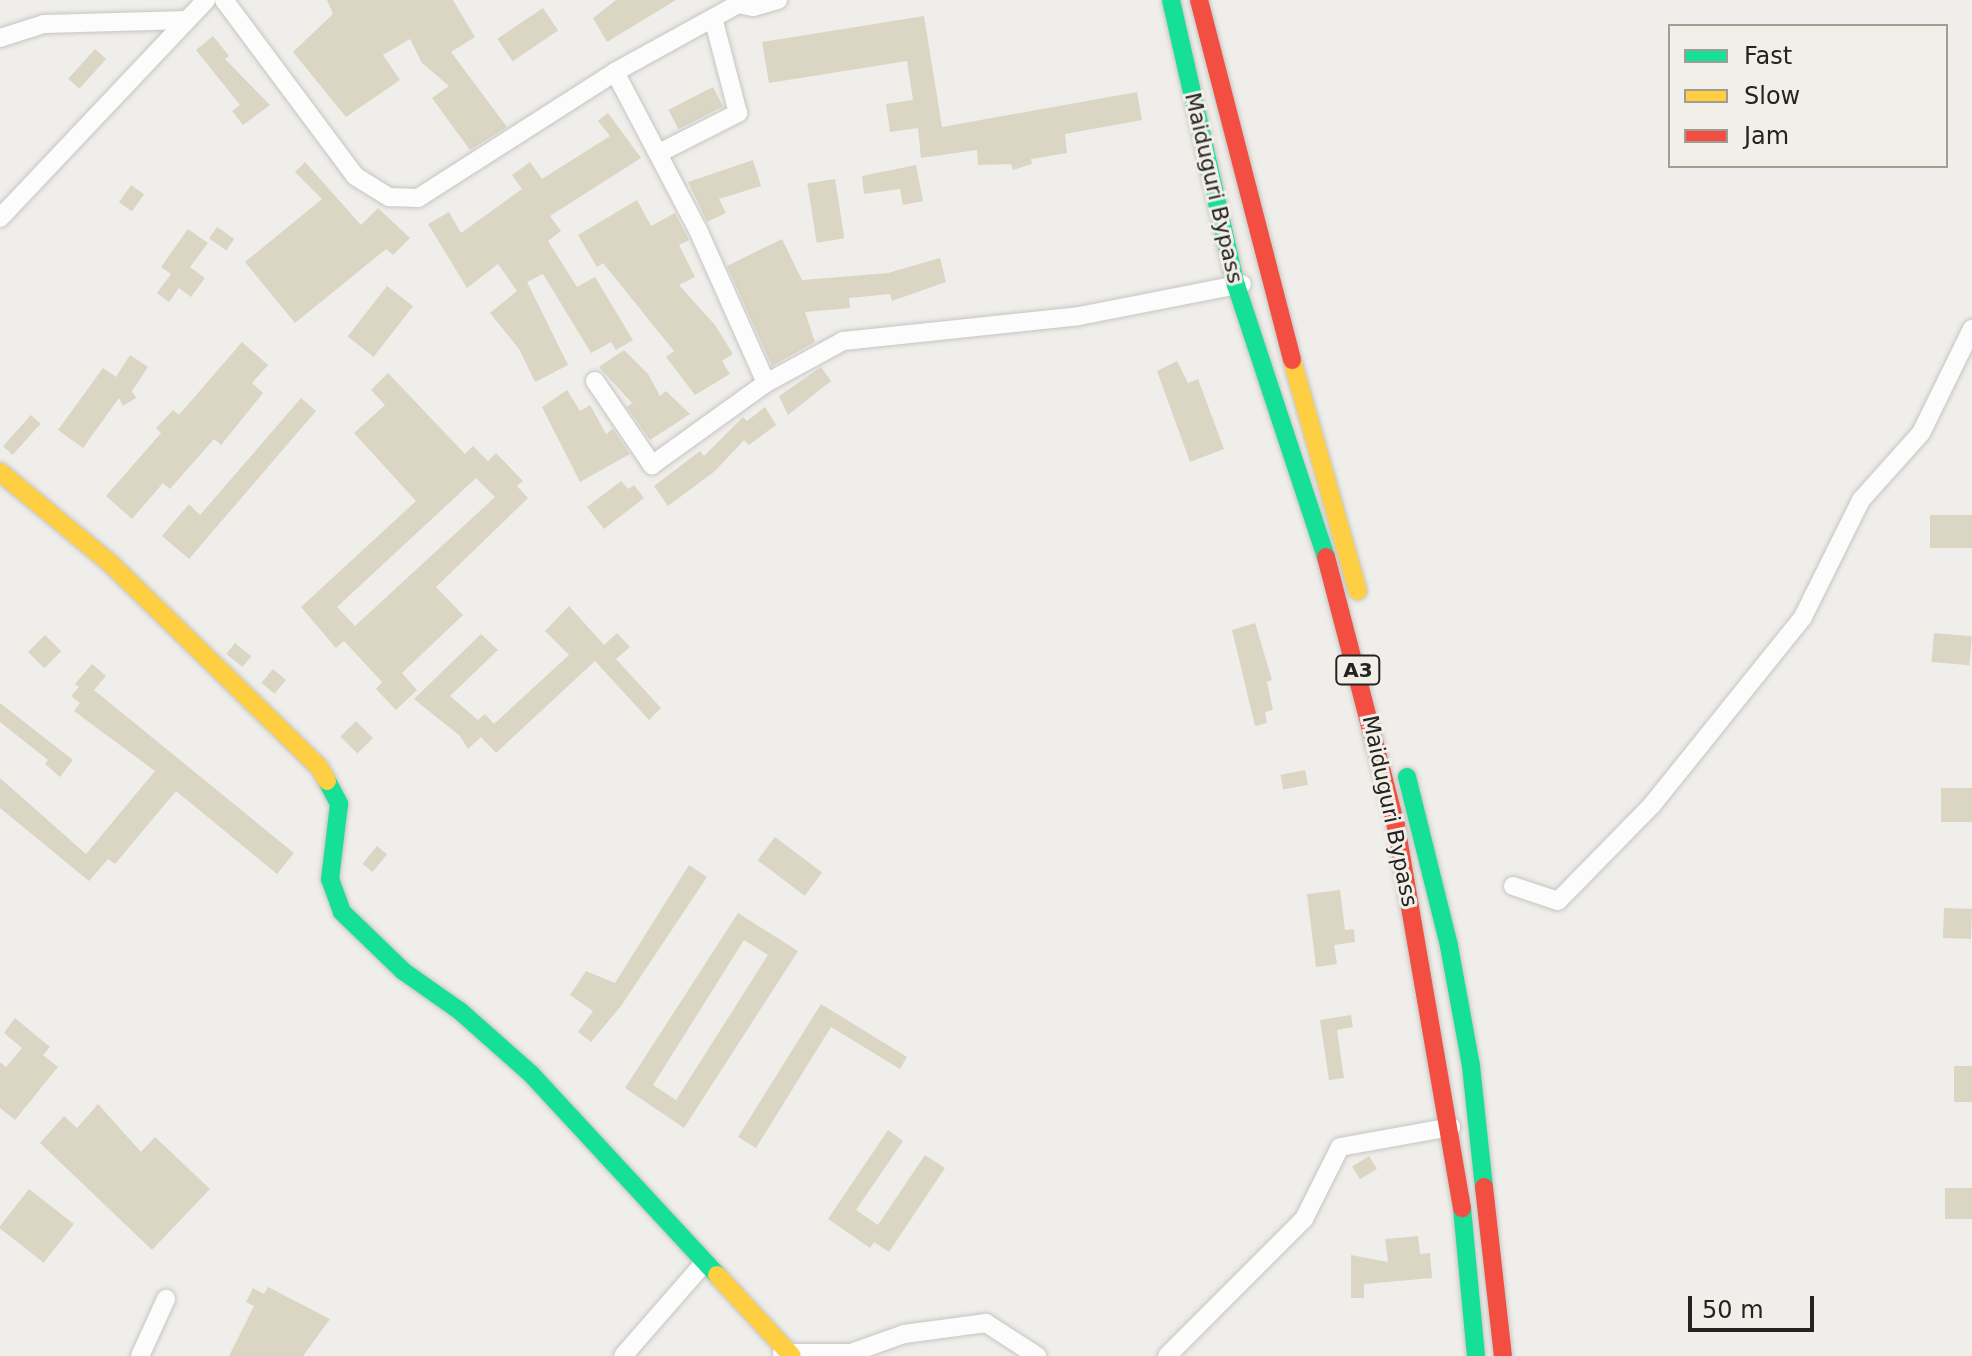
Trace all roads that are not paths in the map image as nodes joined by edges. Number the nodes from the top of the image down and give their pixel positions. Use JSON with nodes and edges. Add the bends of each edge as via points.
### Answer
{"nodes":[{"id":1,"x":206,"y":0,"type":"edge"},
{"id":2,"x":224,"y":0,"type":"edge"},
{"id":3,"x":778,"y":0,"type":"edge"},
{"id":4,"x":1171,"y":0,"type":"edge"},
{"id":5,"x":1199,"y":0,"type":"edge"},
{"id":6,"x":737,"y":2,"type":"edge"},
{"id":7,"x":713,"y":18,"type":"junction"},
{"id":8,"x":187,"y":20,"type":"junction"},
{"id":9,"x":0,"y":38,"type":"edge"},
{"id":10,"x":615,"y":72,"type":"junction"},
{"id":11,"x":659,"y":153,"type":"junction"},
{"id":12,"x":0,"y":218,"type":"edge"},
{"id":13,"x":1268,"y":277,"type":"junction"},
{"id":14,"x":1236,"y":285,"type":"junction"},
{"id":15,"x":1972,"y":329,"type":"edge"},
{"id":16,"x":595,"y":381,"type":"dead end"},
{"id":17,"x":766,"y":383,"type":"junction"},
{"id":18,"x":0,"y":472,"type":"edge"},
{"id":19,"x":1362,"y":604,"type":"dead end"},
{"id":20,"x":1400,"y":752,"type":"dead end"},
{"id":21,"x":1513,"y":886,"type":"dead end"},
{"id":22,"x":1451,"y":1127,"type":"junction"},
{"id":23,"x":704,"y":1263,"type":"junction"},
{"id":24,"x":166,"y":1299,"type":"dead end"},
{"id":25,"x":785,"y":1354,"type":"edge"},
{"id":26,"x":140,"y":1356,"type":"edge"},
{"id":27,"x":623,"y":1356,"type":"edge"},
{"id":28,"x":1037,"y":1356,"type":"edge"},
{"id":29,"x":1167,"y":1356,"type":"edge"},
{"id":30,"x":1476,"y":1356,"type":"edge"},
{"id":31,"x":1503,"y":1356,"type":"edge"}],
"edges":[{"from":1,"to":8,"type":"street"},
{"from":2,"to":10,"type":"street","via":[[335,154],[355,176],[389,197],[432,194]]},
{"from":3,"to":6,"type":"street","via":[[753,7]]},
{"from":4,"to":14,"type":"main road","name":"Maiduguri Bypass","number":"A3"},
{"from":5,"to":13,"type":"main road","name":"Maiduguri Bypass"},
{"from":6,"to":7,"type":"street"},
{"from":7,"to":10,"type":"street"},
{"from":7,"to":11,"type":"street","via":[[738,113]]},
{"from":8,"to":9,"type":"street","via":[[44,24]]},
{"from":8,"to":12,"type":"street"},
{"from":10,"to":11,"type":"street"},
{"from":11,"to":17,"type":"street"},
{"from":13,"to":14,"type":"street"},
{"from":13,"to":19,"type":"main road","name":"Maiduguri Bypass"},
{"from":14,"to":17,"type":"street","via":[[1079,316],[843,341]]},
{"from":14,"to":22,"type":"main road","name":"Maiduguri Bypass","number":"A3","via":[[1360,677],[1396,826]]},
{"from":15,"to":21,"type":"street","via":[[1921,433],[1861,500],[1803,617],[1652,805],[1558,901]]},
{"from":16,"to":17,"type":"street","via":[[652,465]]},
{"from":18,"to":23,"type":"main road","via":[[110,563],[319,767],[339,804],[330,879],[342,912],[403,971],[460,1011],[531,1074]]},
{"from":20,"to":31,"type":"main road","name":"Maiduguri Bypass","via":[[1432,872],[1471,1066]]},
{"from":22,"to":29,"type":"street","via":[[1340,1147],[1304,1219]]},
{"from":22,"to":30,"type":"main road","name":"Maiduguri Bypass","number":"A3"},
{"from":23,"to":25,"type":"main road"},
{"from":23,"to":27,"type":"street"},
{"from":24,"to":26,"type":"street"},
{"from":25,"to":28,"type":"street","via":[[851,1353],[904,1334],[986,1323]]}]}
